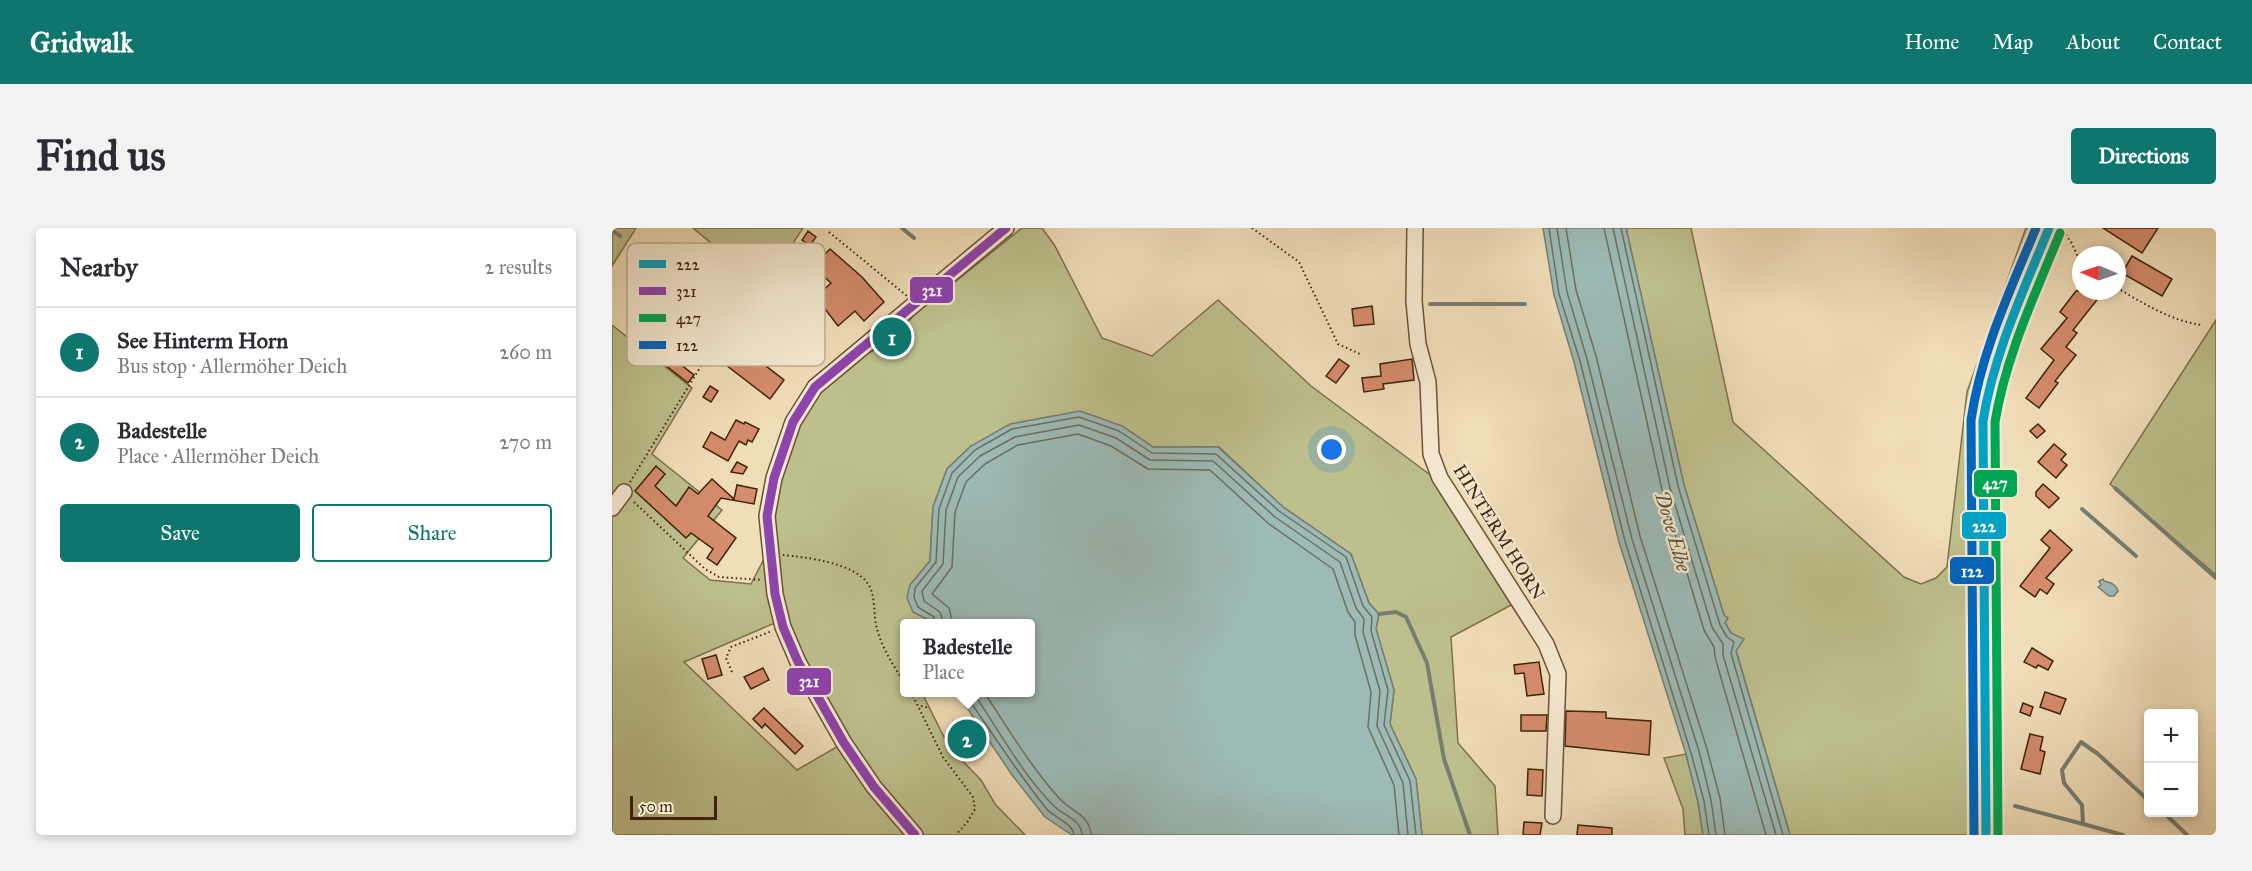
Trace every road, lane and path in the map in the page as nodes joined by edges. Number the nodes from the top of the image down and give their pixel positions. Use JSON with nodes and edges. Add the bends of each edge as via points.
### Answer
{"nodes":[{"id":1,"x":1006,"y":228,"type":"edge"},
{"id":2,"x":1252,"y":228,"type":"edge"},
{"id":3,"x":1415,"y":228,"type":"edge"},
{"id":4,"x":2049,"y":228,"type":"edge"},
{"id":5,"x":2054,"y":228,"type":"edge"},
{"id":6,"x":829,"y":232,"type":"dead end"},
{"id":7,"x":2072,"y":247,"type":"edge"},
{"id":8,"x":2126,"y":293,"type":"edge"},
{"id":9,"x":916,"y":303,"type":"junction"},
{"id":10,"x":2202,"y":325,"type":"dead end"},
{"id":11,"x":1360,"y":354,"type":"dead end"},
{"id":12,"x":701,"y":366,"type":"edge"},
{"id":13,"x":624,"y":492,"type":"junction"},
{"id":14,"x":612,"y":508,"type":"edge"},
{"id":15,"x":770,"y":554,"type":"junction"},
{"id":16,"x":773,"y":580,"type":"junction"},
{"id":17,"x":783,"y":627,"type":"junction"},
{"id":18,"x":732,"y":672,"type":"dead end"},
{"id":19,"x":900,"y":676,"type":"edge"},
{"id":20,"x":913,"y":697,"type":"edge"},
{"id":21,"x":919,"y":706,"type":"junction"},
{"id":22,"x":930,"y":708,"type":"dead end"},
{"id":23,"x":1553,"y":816,"type":"dead end"},
{"id":24,"x":915,"y":835,"type":"edge"},
{"id":25,"x":956,"y":835,"type":"edge"},
{"id":26,"x":1986,"y":835,"type":"edge"}],
"edges":[{"from":1,"to":9,"type":"street"},
{"from":2,"to":11,"type":"path","via":[[1299,262],[1338,344]]},
{"from":3,"to":23,"type":"street","name":"HINTERM HORN","via":[[1414,301],[1418,344],[1428,382],[1431,454],[1440,478],[1546,644],[1558,674]]},
{"from":4,"to":26,"type":"street","via":[[1997,356],[1983,421]]},
{"from":5,"to":7,"type":"path","via":[[2064,232]]},
{"from":6,"to":9,"type":"path"},
{"from":8,"to":10,"type":"path","via":[[2185,322]]},
{"from":9,"to":15,"type":"street","via":[[806,398],[793,422],[774,478],[767,516]]},
{"from":12,"to":13,"type":"path"},
{"from":13,"to":14,"type":"street"},
{"from":13,"to":16,"type":"path","via":[[705,569],[719,577]]},
{"from":15,"to":16,"type":"street"},
{"from":15,"to":19,"type":"path","via":[[810,558],[854,571],[868,583],[877,629]]},
{"from":16,"to":17,"type":"street"},
{"from":17,"to":18,"type":"path","via":[[731,647],[726,658]]},
{"from":17,"to":24,"type":"street","via":[[798,662],[844,743],[874,787]]},
{"from":20,"to":21,"type":"path"},
{"from":21,"to":22,"type":"path"},
{"from":21,"to":25,"type":"path","via":[[943,757],[973,797],[975,809]]}]}
